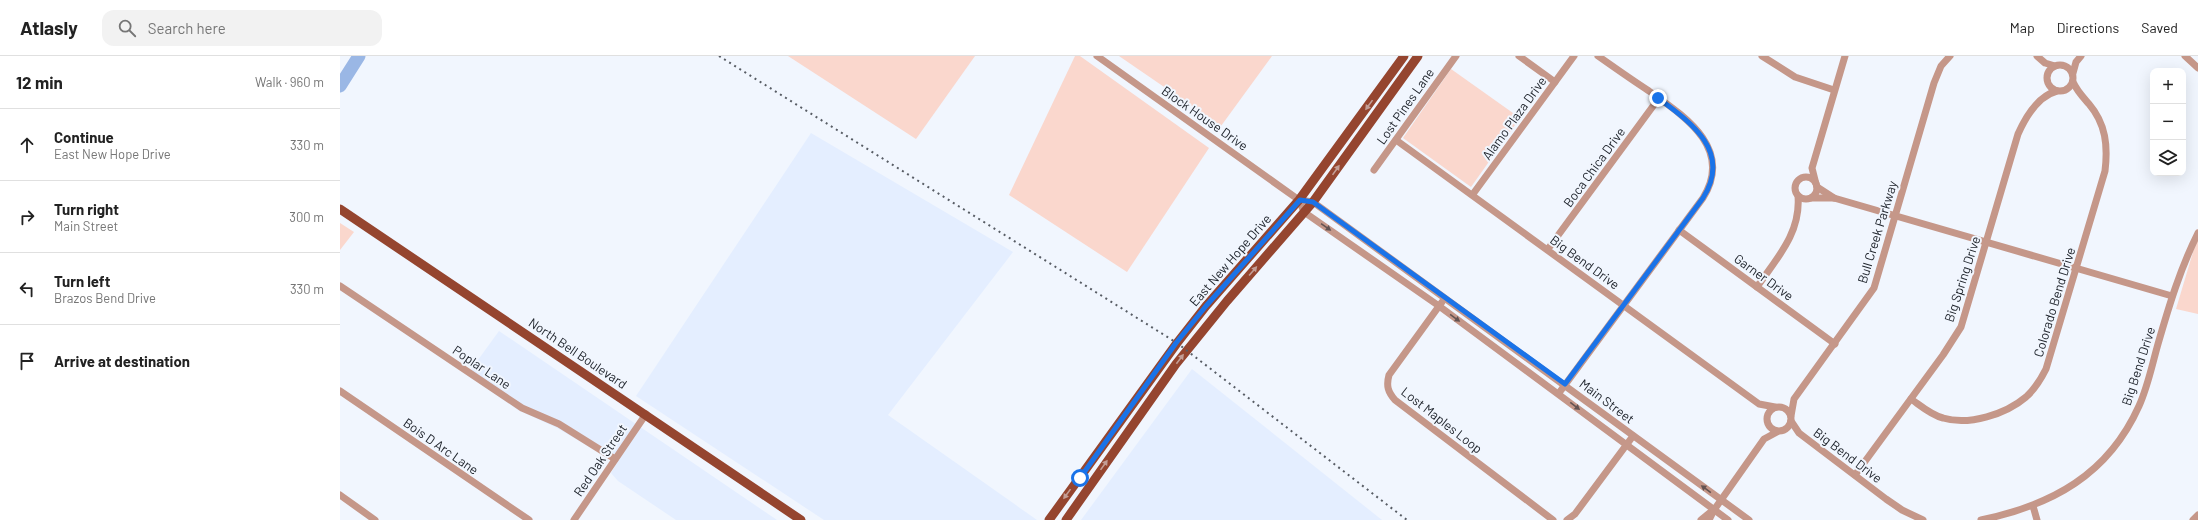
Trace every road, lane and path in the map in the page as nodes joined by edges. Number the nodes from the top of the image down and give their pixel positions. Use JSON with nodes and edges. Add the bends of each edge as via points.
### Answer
{"nodes":[{"id":1,"x":1098,"y":56,"type":"edge"},
{"id":2,"x":1404,"y":56,"type":"edge"},
{"id":3,"x":1418,"y":56,"type":"edge"},
{"id":4,"x":1456,"y":56,"type":"edge"},
{"id":5,"x":1519,"y":56,"type":"edge"},
{"id":6,"x":1574,"y":56,"type":"edge"},
{"id":7,"x":1598,"y":56,"type":"edge"},
{"id":8,"x":1762,"y":56,"type":"edge"},
{"id":9,"x":1845,"y":56,"type":"edge"},
{"id":10,"x":1950,"y":56,"type":"edge"},
{"id":11,"x":2037,"y":56,"type":"edge"},
{"id":12,"x":2185,"y":56,"type":"edge"},
{"id":13,"x":2078,"y":59,"type":"edge"},
{"id":14,"x":2045,"y":63,"type":"junction"},
{"id":15,"x":2064,"y":65,"type":"junction"},
{"id":16,"x":2055,"y":66,"type":"junction"},
{"id":17,"x":2198,"y":68,"type":"edge"},
{"id":18,"x":2073,"y":73,"type":"junction"},
{"id":19,"x":2048,"y":78,"type":"junction"},
{"id":20,"x":1555,"y":82,"type":"junction"},
{"id":21,"x":2073,"y":82,"type":"junction"},
{"id":22,"x":1834,"y":90,"type":"junction"},
{"id":23,"x":2061,"y":91,"type":"junction"},
{"id":24,"x":2078,"y":93,"type":"junction"},
{"id":25,"x":2046,"y":94,"type":"junction"},
{"id":26,"x":1658,"y":98,"type":"junction"},
{"id":27,"x":1396,"y":140,"type":"junction"},
{"id":28,"x":1812,"y":168,"type":"junction"},
{"id":29,"x":1374,"y":170,"type":"dead end"},
{"id":30,"x":1800,"y":178,"type":"junction"},
{"id":31,"x":1816,"y":185,"type":"junction"},
{"id":32,"x":1472,"y":194,"type":"junction"},
{"id":33,"x":1798,"y":196,"type":"junction"},
{"id":34,"x":1811,"y":198,"type":"junction"},
{"id":35,"x":1834,"y":198,"type":"junction"},
{"id":36,"x":1300,"y":200,"type":"junction"},
{"id":37,"x":1313,"y":202,"type":"junction"},
{"id":38,"x":340,"y":209,"type":"edge"},
{"id":39,"x":1799,"y":211,"type":"junction"},
{"id":40,"x":1304,"y":212,"type":"junction"},
{"id":41,"x":1896,"y":216,"type":"junction"},
{"id":42,"x":1679,"y":230,"type":"junction"},
{"id":43,"x":2198,"y":233,"type":"edge"},
{"id":44,"x":1986,"y":242,"type":"junction"},
{"id":45,"x":1548,"y":249,"type":"junction"},
{"id":46,"x":2077,"y":268,"type":"junction"},
{"id":47,"x":340,"y":286,"type":"edge"},
{"id":48,"x":1757,"y":286,"type":"junction"},
{"id":49,"x":2172,"y":296,"type":"junction"},
{"id":50,"x":1446,"y":297,"type":"junction"},
{"id":51,"x":1624,"y":305,"type":"junction"},
{"id":52,"x":1439,"y":306,"type":"junction"},
{"id":53,"x":1835,"y":344,"type":"junction"},
{"id":54,"x":1565,"y":384,"type":"junction"},
{"id":55,"x":340,"y":391,"type":"edge"},
{"id":56,"x":1559,"y":394,"type":"junction"},
{"id":57,"x":1794,"y":399,"type":"junction"},
{"id":58,"x":1911,"y":399,"type":"junction"},
{"id":59,"x":1759,"y":404,"type":"junction"},
{"id":60,"x":1777,"y":407,"type":"junction"},
{"id":61,"x":646,"y":414,"type":"junction"},
{"id":62,"x":1791,"y":418,"type":"junction"},
{"id":63,"x":1766,"y":421,"type":"junction"},
{"id":64,"x":1780,"y":431,"type":"junction"},
{"id":65,"x":1799,"y":434,"type":"junction"},
{"id":66,"x":1633,"y":436,"type":"junction"},
{"id":67,"x":1764,"y":439,"type":"junction"},
{"id":68,"x":1625,"y":446,"type":"junction"},
{"id":69,"x":615,"y":459,"type":"junction"},
{"id":70,"x":1855,"y":475,"type":"junction"},
{"id":71,"x":340,"y":495,"type":"edge"},
{"id":72,"x":1721,"y":500,"type":"junction"},
{"id":73,"x":2033,"y":506,"type":"junction"},
{"id":74,"x":1714,"y":510,"type":"junction"},
{"id":75,"x":2198,"y":515,"type":"edge"},
{"id":76,"x":376,"y":520,"type":"edge"},
{"id":77,"x":529,"y":520,"type":"edge"},
{"id":78,"x":574,"y":520,"type":"edge"},
{"id":79,"x":801,"y":520,"type":"edge"},
{"id":80,"x":1049,"y":520,"type":"edge"},
{"id":81,"x":1066,"y":520,"type":"edge"},
{"id":82,"x":1553,"y":520,"type":"edge"},
{"id":83,"x":1567,"y":520,"type":"edge"},
{"id":84,"x":1701,"y":520,"type":"edge"},
{"id":85,"x":1709,"y":520,"type":"edge"},
{"id":86,"x":1728,"y":520,"type":"edge"},
{"id":87,"x":1749,"y":520,"type":"edge"},
{"id":88,"x":1923,"y":520,"type":"edge"},
{"id":89,"x":1981,"y":520,"type":"edge"},
{"id":90,"x":2037,"y":520,"type":"edge"},
{"id":91,"x":2193,"y":520,"type":"edge"}],
"edges":[{"from":1,"to":36,"type":"street","name":"Block House Drive"},
{"from":2,"to":36,"type":"main road","name":"East New Hope Drive","one_way":true},
{"from":37,"to":3,"type":"main road","name":"East New Hope Drive","one_way":true},
{"from":4,"to":27,"type":"street","name":"Lost Pines Lane"},
{"from":5,"to":20,"type":"street"},
{"from":6,"to":20,"type":"street","name":"Alamo Plaza Drive"},
{"from":7,"to":26,"type":"street"},
{"from":8,"to":22,"type":"street","via":[[1795,78]]},
{"from":9,"to":22,"type":"street"},
{"from":10,"to":41,"type":"street","name":"Bull Creek Parkway","via":[[1941,66],[1934,83]]},
{"from":11,"to":14,"type":"street"},
{"from":12,"to":17,"type":"street"},
{"from":13,"to":15,"type":"street"},
{"from":13,"to":18,"type":"street"},
{"from":14,"to":16,"type":"street"},
{"from":14,"to":19,"type":"street"},
{"from":15,"to":16,"type":"street"},
{"from":15,"to":18,"type":"street"},
{"from":16,"to":19,"type":"street"},
{"from":18,"to":21,"type":"street"},
{"from":19,"to":23,"type":"street","via":[[2051,87]]},
{"from":19,"to":25,"type":"street"},
{"from":20,"to":32,"type":"street","name":"Alamo Plaza Drive"},
{"from":21,"to":23,"type":"street"},
{"from":21,"to":24,"type":"street","name":"Colorado Bend Drive"},
{"from":22,"to":28,"type":"street"},
{"from":23,"to":24,"type":"street"},
{"from":23,"to":25,"type":"street"},
{"from":24,"to":46,"type":"street","name":"Colorado Bend Drive","via":[[2090,105],[2099,121],[2108,149],[2105,171]]},
{"from":25,"to":44,"type":"street","name":"Big Spring Drive","via":[[2030,113],[2018,134]]},
{"from":26,"to":42,"type":"street","via":[[1698,130],[1711,154],[1712,167],[1706,193]]},
{"from":26,"to":45,"type":"street","name":"Boca Chica Drive"},
{"from":27,"to":29,"type":"street","name":"Lost Pines Lane"},
{"from":27,"to":32,"type":"street","name":"Big Bend Drive"},
{"from":28,"to":30,"type":"street"},
{"from":28,"to":31,"type":"street"},
{"from":30,"to":31,"type":"street","via":[[1808,177]]},
{"from":30,"to":33,"type":"street","via":[[1795,187]]},
{"from":31,"to":34,"type":"street","via":[[1816,193]]},
{"from":31,"to":35,"type":"street"},
{"from":32,"to":45,"type":"street","name":"Big Bend Drive"},
{"from":33,"to":34,"type":"street","via":[[1804,199]]},
{"from":33,"to":39,"type":"street"},
{"from":34,"to":35,"type":"street"},
{"from":34,"to":39,"type":"street"},
{"from":35,"to":41,"type":"street"},
{"from":36,"to":37,"type":"street","name":"Main Street"},
{"from":36,"to":40,"type":"street"},
{"from":36,"to":80,"type":"main road","name":"East New Hope Drive","one_way":true,"via":[[1176,343]]},
{"from":37,"to":40,"type":"main road","name":"East New Hope Drive"},
{"from":37,"to":50,"type":"street","name":"Main Street"},
{"from":38,"to":61,"type":"main road","name":"North Bell Boulevard"},
{"from":39,"to":48,"type":"street","via":[[1790,239]]},
{"from":40,"to":52,"type":"street","name":"Main Street","one_way":true},
{"from":81,"to":40,"type":"main road","name":"East New Hope Drive","one_way":true,"via":[[1176,364]]},
{"from":41,"to":44,"type":"street"},
{"from":41,"to":53,"type":"street","name":"Bull Creek Parkway","via":[[1874,288]]},
{"from":42,"to":48,"type":"street","name":"Garner Drive"},
{"from":42,"to":51,"type":"street"},
{"from":43,"to":49,"type":"street","name":"Big Bend Drive"},
{"from":44,"to":46,"type":"street"},
{"from":44,"to":58,"type":"street","name":"Big Spring Drive","via":[[1960,327],[1944,355]]},
{"from":45,"to":51,"type":"street","name":"Big Bend Drive"},
{"from":46,"to":49,"type":"street"},
{"from":46,"to":58,"type":"street","name":"Colorado Bend Drive","via":[[2051,358],[2040,381],[2026,397],[2001,412],[1960,421],[1941,418]]},
{"from":47,"to":69,"type":"street","name":"Poplar Lane","via":[[522,408],[559,424]]},
{"from":48,"to":53,"type":"street","name":"Garner Drive"},
{"from":49,"to":73,"type":"street","name":"Big Bend Drive","via":[[2142,399],[2124,434],[2094,469],[2075,483]]},
{"from":50,"to":52,"type":"street","name":"Lost Maples Loop"},
{"from":50,"to":54,"type":"street","name":"Main Street"},
{"from":51,"to":54,"type":"street"},
{"from":51,"to":59,"type":"street","name":"Big Bend Drive"},
{"from":52,"to":56,"type":"street","name":"Main Street","one_way":true},
{"from":52,"to":82,"type":"street","name":"Lost Maples Loop","via":[[1389,375],[1387,388],[1390,394]]},
{"from":53,"to":57,"type":"street","name":"Bull Creek Parkway"},
{"from":54,"to":56,"type":"street"},
{"from":54,"to":66,"type":"street","name":"Main Street"},
{"from":55,"to":77,"type":"street","name":"Bois D Arc Lane"},
{"from":56,"to":68,"type":"street","name":"Main Street","one_way":true},
{"from":57,"to":60,"type":"street","name":"Bull Creek Parkway"},
{"from":57,"to":62,"type":"street","name":"Bull Creek Parkway"},
{"from":58,"to":70,"type":"street","name":"Big Spring Drive"},
{"from":59,"to":60,"type":"street","name":"Big Bend Drive"},
{"from":59,"to":63,"type":"street","name":"Big Bend Drive"},
{"from":60,"to":62,"type":"street","via":[[1786,409]]},
{"from":60,"to":63,"type":"street","via":[[1770,410]]},
{"from":61,"to":69,"type":"street","name":"Red Oak Street"},
{"from":61,"to":79,"type":"main road","name":"North Bell Boulevard"},
{"from":62,"to":64,"type":"street","via":[[1788,427]]},
{"from":62,"to":65,"type":"street","name":"Big Bend Drive"},
{"from":63,"to":64,"type":"street","via":[[1771,429]]},
{"from":63,"to":67,"type":"street"},
{"from":64,"to":65,"type":"street","name":"Big Bend Drive"},
{"from":64,"to":67,"type":"street"},
{"from":65,"to":70,"type":"street","name":"Big Bend Drive"},
{"from":66,"to":68,"type":"street"},
{"from":72,"to":66,"type":"street","name":"Main Street","one_way":true},
{"from":67,"to":72,"type":"street"},
{"from":68,"to":74,"type":"street","name":"Main Street"},
{"from":68,"to":83,"type":"street","via":[[1575,514]]},
{"from":69,"to":78,"type":"street","name":"Red Oak Street"},
{"from":70,"to":88,"type":"street","name":"Big Bend Drive","via":[[1902,510]]},
{"from":71,"to":76,"type":"street"},
{"from":72,"to":74,"type":"street"},
{"from":72,"to":87,"type":"street","name":"Main Street"},
{"from":73,"to":89,"type":"street","name":"Big Bend Drive"},
{"from":73,"to":90,"type":"street"},
{"from":74,"to":84,"type":"street"},
{"from":74,"to":85,"type":"street"},
{"from":74,"to":86,"type":"street","name":"Main Street"},
{"from":75,"to":91,"type":"street"}]}
